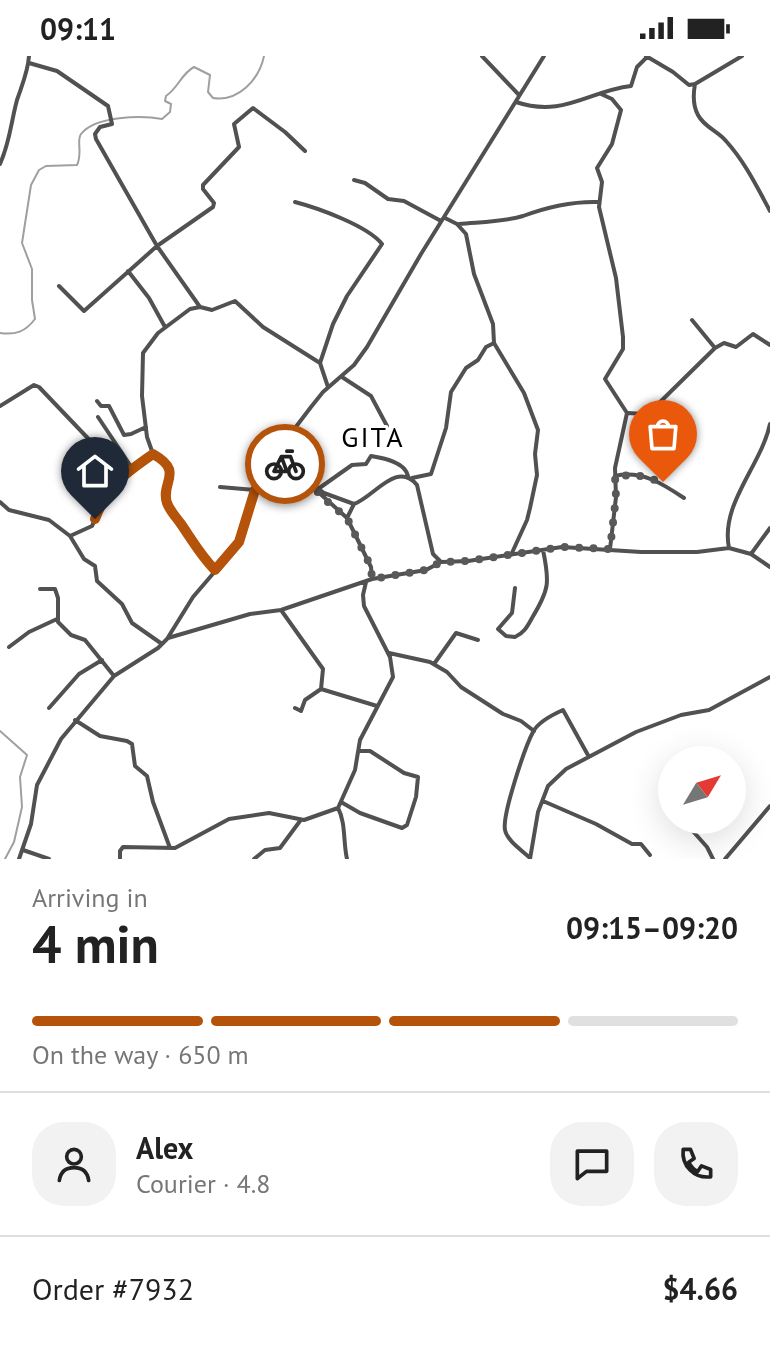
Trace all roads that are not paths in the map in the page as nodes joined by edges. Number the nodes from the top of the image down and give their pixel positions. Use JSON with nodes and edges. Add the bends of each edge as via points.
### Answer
{"nodes":[{"id":1,"x":29,"y":56,"type":"edge"},
{"id":2,"x":482,"y":56,"type":"edge"},
{"id":3,"x":544,"y":56,"type":"edge"},
{"id":4,"x":647,"y":56,"type":"edge"},
{"id":5,"x":742,"y":56,"type":"edge"},
{"id":6,"x":29,"y":63,"type":"junction"},
{"id":7,"x":695,"y":84,"type":"junction"},
{"id":8,"x":601,"y":94,"type":"junction"},
{"id":9,"x":520,"y":96,"type":"junction"},
{"id":10,"x":516,"y":102,"type":"junction"},
{"id":11,"x":305,"y":151,"type":"dead end"},
{"id":12,"x":0,"y":164,"type":"edge"},
{"id":13,"x":354,"y":180,"type":"dead end"},
{"id":14,"x":295,"y":202,"type":"dead end"},
{"id":15,"x":599,"y":202,"type":"junction"},
{"id":16,"x":770,"y":211,"type":"edge"},
{"id":17,"x":442,"y":220,"type":"junction"},
{"id":18,"x":457,"y":224,"type":"junction"},
{"id":19,"x":157,"y":246,"type":"junction"},
{"id":20,"x":128,"y":271,"type":"junction"},
{"id":21,"x":59,"y":286,"type":"dead end"},
{"id":22,"x":200,"y":307,"type":"junction"},
{"id":23,"x":692,"y":320,"type":"dead end"},
{"id":24,"x":165,"y":327,"type":"junction"},
{"id":25,"x":494,"y":343,"type":"junction"},
{"id":26,"x":770,"y":345,"type":"edge"},
{"id":27,"x":715,"y":348,"type":"junction"},
{"id":28,"x":320,"y":363,"type":"junction"},
{"id":29,"x":342,"y":377,"type":"junction"},
{"id":30,"x":328,"y":387,"type":"junction"},
{"id":31,"x":97,"y":401,"type":"dead end"},
{"id":32,"x":0,"y":406,"type":"edge"},
{"id":33,"x":627,"y":413,"type":"junction"},
{"id":34,"x":98,"y":417,"type":"dead end"},
{"id":35,"x":770,"y":424,"type":"edge"},
{"id":36,"x":387,"y":426,"type":"dead end"},
{"id":37,"x":146,"y":427,"type":"junction"},
{"id":38,"x":153,"y":454,"type":"junction"},
{"id":39,"x":279,"y":459,"type":"junction"},
{"id":40,"x":132,"y":468,"type":"junction"},
{"id":41,"x":122,"y":474,"type":"junction"},
{"id":42,"x":615,"y":476,"type":"junction"},
{"id":43,"x":410,"y":477,"type":"junction"},
{"id":44,"x":312,"y":485,"type":"junction"},
{"id":45,"x":220,"y":487,"type":"dead end"},
{"id":46,"x":318,"y":489,"type":"junction"},
{"id":47,"x":255,"y":490,"type":"junction"},
{"id":48,"x":684,"y":498,"type":"dead end"},
{"id":49,"x":0,"y":502,"type":"edge"},
{"id":50,"x":354,"y":504,"type":"junction"},
{"id":51,"x":347,"y":518,"type":"junction"},
{"id":52,"x":770,"y":528,"type":"edge"},
{"id":53,"x":70,"y":536,"type":"junction"},
{"id":54,"x":729,"y":548,"type":"junction"},
{"id":55,"x":610,"y":549,"type":"junction"},
{"id":56,"x":543,"y":550,"type":"junction"},
{"id":57,"x":751,"y":554,"type":"junction"},
{"id":58,"x":511,"y":555,"type":"junction"},
{"id":59,"x":443,"y":562,"type":"junction"},
{"id":60,"x":770,"y":567,"type":"edge"},
{"id":61,"x":215,"y":570,"type":"junction"},
{"id":62,"x":369,"y":580,"type":"junction"},
{"id":63,"x":515,"y":588,"type":"dead end"},
{"id":64,"x":40,"y":589,"type":"dead end"},
{"id":65,"x":281,"y":610,"type":"junction"},
{"id":66,"x":57,"y":619,"type":"junction"},
{"id":67,"x":167,"y":639,"type":"junction"},
{"id":68,"x":478,"y":640,"type":"dead end"},
{"id":69,"x":162,"y":644,"type":"junction"},
{"id":70,"x":9,"y":647,"type":"dead end"},
{"id":71,"x":389,"y":653,"type":"junction"},
{"id":72,"x":102,"y":660,"type":"junction"},
{"id":73,"x":434,"y":664,"type":"junction"},
{"id":74,"x":114,"y":676,"type":"junction"},
{"id":75,"x":770,"y":677,"type":"edge"},
{"id":76,"x":321,"y":689,"type":"junction"},
{"id":77,"x":377,"y":706,"type":"junction"},
{"id":78,"x":49,"y":708,"type":"dead end"},
{"id":79,"x":295,"y":708,"type":"dead end"},
{"id":80,"x":75,"y":720,"type":"junction"},
{"id":81,"x":534,"y":731,"type":"junction"},
{"id":82,"x":358,"y":751,"type":"junction"},
{"id":83,"x":589,"y":757,"type":"junction"},
{"id":84,"x":345,"y":792,"type":"junction"},
{"id":85,"x":543,"y":801,"type":"junction"},
{"id":86,"x":341,"y":802,"type":"junction"},
{"id":87,"x":348,"y":805,"type":"junction"},
{"id":88,"x":770,"y":806,"type":"edge"},
{"id":89,"x":338,"y":808,"type":"junction"},
{"id":90,"x":300,"y":821,"type":"junction"},
{"id":91,"x":695,"y":834,"type":"edge"},
{"id":92,"x":170,"y":848,"type":"junction"},
{"id":93,"x":23,"y":850,"type":"junction"},
{"id":94,"x":650,"y":855,"type":"dead end"},
{"id":95,"x":19,"y":859,"type":"edge"},
{"id":96,"x":49,"y":859,"type":"edge"},
{"id":97,"x":120,"y":859,"type":"edge"},
{"id":98,"x":254,"y":859,"type":"edge"},
{"id":99,"x":347,"y":859,"type":"edge"},
{"id":100,"x":530,"y":859,"type":"edge"},
{"id":101,"x":713,"y":859,"type":"edge"},
{"id":102,"x":725,"y":859,"type":"edge"}],
"edges":[{"from":1,"to":6,"type":"street"},
{"from":2,"to":9,"type":"street"},
{"from":3,"to":9,"type":"street"},
{"from":4,"to":7,"type":"street"},
{"from":4,"to":8,"type":"street","via":[[631,86]]},
{"from":5,"to":7,"type":"street"},
{"from":6,"to":12,"type":"street"},
{"from":6,"to":19,"type":"street","via":[[57,71],[110,110],[112,124],[100,127],[96,139]]},
{"from":7,"to":16,"type":"street","via":[[697,114],[728,143]]},
{"from":8,"to":10,"type":"street","via":[[553,108]]},
{"from":8,"to":15,"type":"street","via":[[621,110],[612,144],[598,165]]},
{"from":9,"to":10,"type":"street"},
{"from":10,"to":17,"type":"street"},
{"from":11,"to":19,"type":"street","via":[[253,108],[234,124],[240,146],[203,185],[215,205]]},
{"from":13,"to":17,"type":"street"},
{"from":14,"to":28,"type":"street","via":[[368,232],[382,244],[343,303]]},
{"from":15,"to":18,"type":"street"},
{"from":15,"to":33,"type":"street","via":[[623,337],[623,349],[605,379]]},
{"from":17,"to":18,"type":"street"},
{"from":17,"to":29,"type":"street","via":[[367,347]]},
{"from":18,"to":25,"type":"street","via":[[469,243]]},
{"from":19,"to":20,"type":"street"},
{"from":19,"to":22,"type":"street"},
{"from":20,"to":21,"type":"street","via":[[84,311]]},
{"from":20,"to":24,"type":"street"},
{"from":22,"to":24,"type":"street"},
{"from":22,"to":28,"type":"street","via":[[212,310],[235,301],[263,327]]},
{"from":23,"to":27,"type":"street"},
{"from":24,"to":37,"type":"street","via":[[142,358]]},
{"from":25,"to":43,"type":"street","via":[[466,368],[451,392],[431,474]]},
{"from":25,"to":58,"type":"street","via":[[524,393],[538,430],[530,508]]},
{"from":26,"to":27,"type":"street","via":[[753,334],[736,347],[724,343]]},
{"from":27,"to":33,"type":"street","via":[[654,408],[644,414]]},
{"from":28,"to":30,"type":"street"},
{"from":29,"to":30,"type":"street"},
{"from":29,"to":36,"type":"street","via":[[371,396]]},
{"from":30,"to":39,"type":"street","via":[[295,428]]},
{"from":31,"to":37,"type":"street","via":[[109,406],[124,435]]},
{"from":32,"to":41,"type":"street","via":[[39,387]]},
{"from":33,"to":42,"type":"street"},
{"from":34,"to":40,"type":"street"},
{"from":35,"to":54,"type":"street","via":[[732,510]]},
{"from":37,"to":38,"type":"street"},
{"from":38,"to":40,"type":"street"},
{"from":38,"to":61,"type":"street","via":[[169,471],[166,501]]},
{"from":39,"to":44,"type":"street"},
{"from":39,"to":47,"type":"street"},
{"from":40,"to":41,"type":"street"},
{"from":41,"to":53,"type":"street","via":[[92,526]]},
{"from":42,"to":48,"type":"street","via":[[663,482]]},
{"from":42,"to":55,"type":"street"},
{"from":43,"to":46,"type":"street","via":[[406,468],[371,456],[366,464],[352,465]]},
{"from":43,"to":50,"type":"street","via":[[386,482]]},
{"from":43,"to":59,"type":"street","via":[[417,485],[433,554]]},
{"from":44,"to":46,"type":"street"},
{"from":44,"to":51,"type":"street"},
{"from":45,"to":47,"type":"street"},
{"from":46,"to":50,"type":"street"},
{"from":47,"to":61,"type":"street","via":[[239,542]]},
{"from":49,"to":53,"type":"street","via":[[9,510],[49,520]]},
{"from":50,"to":51,"type":"street"},
{"from":51,"to":62,"type":"street","via":[[371,567]]},
{"from":52,"to":57,"type":"street"},
{"from":53,"to":69,"type":"street","via":[[129,620]]},
{"from":54,"to":55,"type":"street"},
{"from":54,"to":57,"type":"street"},
{"from":55,"to":56,"type":"street"},
{"from":56,"to":58,"type":"street"},
{"from":56,"to":63,"type":"street","via":[[545,598],[526,630],[515,637],[498,629],[512,613]]},
{"from":57,"to":60,"type":"street"},
{"from":58,"to":59,"type":"street"},
{"from":59,"to":62,"type":"street"},
{"from":61,"to":67,"type":"street"},
{"from":62,"to":65,"type":"street"},
{"from":62,"to":71,"type":"street","via":[[364,606]]},
{"from":64,"to":66,"type":"street","via":[[55,589]]},
{"from":65,"to":67,"type":"street"},
{"from":65,"to":76,"type":"street","via":[[323,669]]},
{"from":66,"to":70,"type":"street"},
{"from":66,"to":72,"type":"street"},
{"from":67,"to":69,"type":"street"},
{"from":68,"to":73,"type":"street","via":[[456,633]]},
{"from":69,"to":74,"type":"street"},
{"from":71,"to":73,"type":"street"},
{"from":71,"to":77,"type":"street","via":[[393,677]]},
{"from":72,"to":74,"type":"street"},
{"from":72,"to":78,"type":"street","via":[[79,674]]},
{"from":73,"to":81,"type":"street","via":[[461,687]]},
{"from":74,"to":80,"type":"street"},
{"from":75,"to":83,"type":"street","via":[[709,710],[650,727]]},
{"from":76,"to":77,"type":"street"},
{"from":76,"to":79,"type":"street","via":[[305,700],[301,711]]},
{"from":77,"to":82,"type":"street"},
{"from":80,"to":92,"type":"street","via":[[100,736],[132,744],[135,766],[147,776]]},
{"from":80,"to":93,"type":"street","via":[[37,785]]},
{"from":81,"to":83,"type":"street","via":[[563,710]]},
{"from":81,"to":100,"type":"street","via":[[505,824],[509,838]]},
{"from":82,"to":84,"type":"street"},
{"from":82,"to":87,"type":"street","via":[[370,751],[419,782],[403,828]]},
{"from":83,"to":85,"type":"street","via":[[553,780]]},
{"from":84,"to":86,"type":"street"},
{"from":84,"to":87,"type":"street"},
{"from":85,"to":94,"type":"street","via":[[643,845]]},
{"from":85,"to":100,"type":"street"},
{"from":86,"to":87,"type":"street"},
{"from":86,"to":89,"type":"street"},
{"from":88,"to":102,"type":"street"},
{"from":89,"to":90,"type":"street"},
{"from":89,"to":99,"type":"street"},
{"from":90,"to":92,"type":"street","via":[[269,813],[229,819]]},
{"from":90,"to":98,"type":"street","via":[[280,848],[265,850]]},
{"from":91,"to":101,"type":"street"},
{"from":92,"to":97,"type":"street","via":[[123,847]]},
{"from":93,"to":95,"type":"street"},
{"from":93,"to":96,"type":"street"}]}
